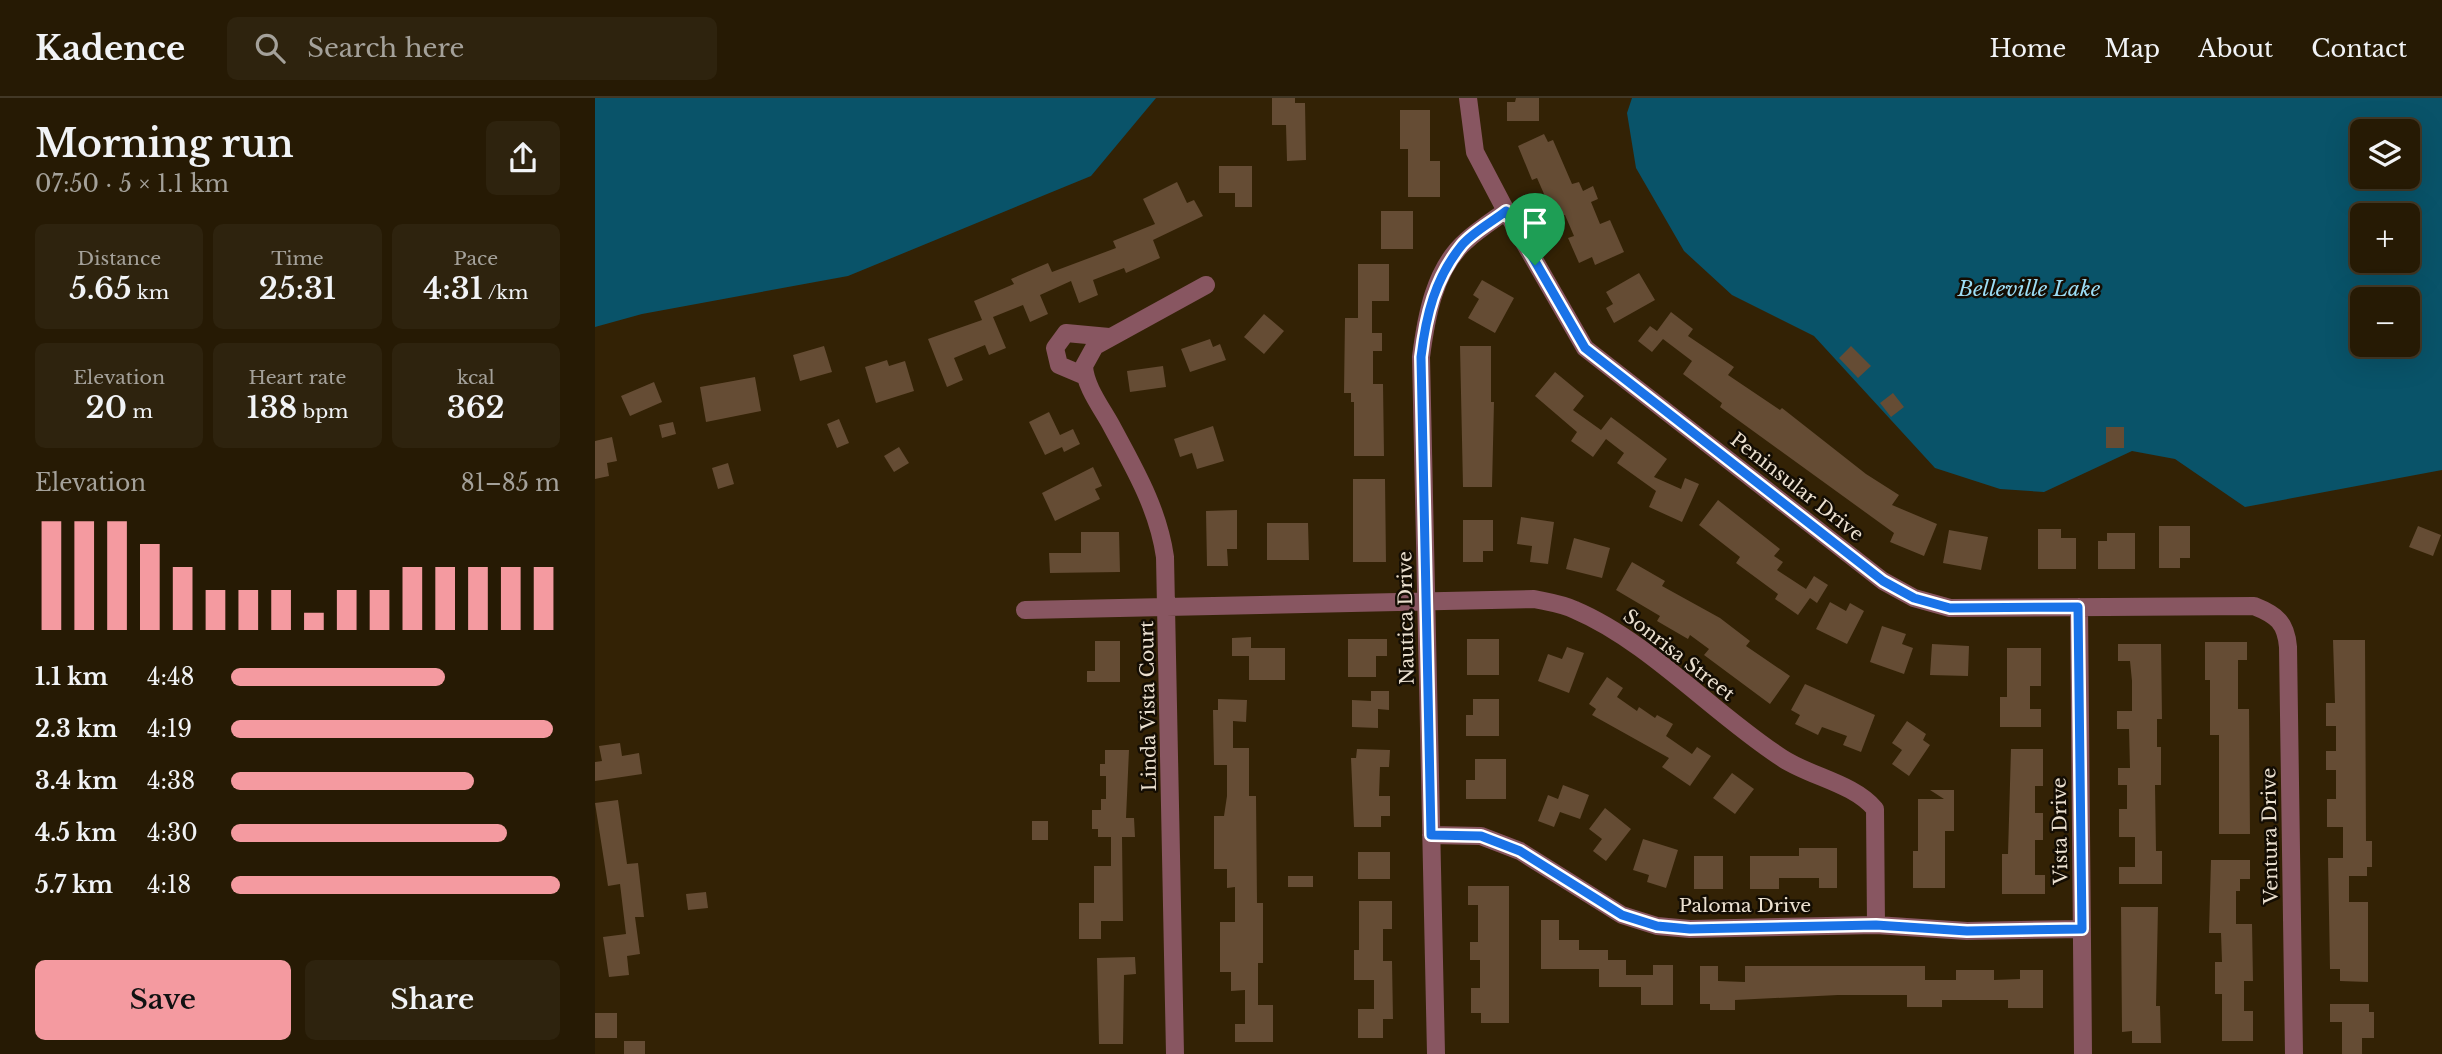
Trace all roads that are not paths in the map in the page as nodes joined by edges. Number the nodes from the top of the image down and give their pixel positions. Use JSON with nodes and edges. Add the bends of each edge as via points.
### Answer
{"nodes":[{"id":1,"x":1468,"y":98,"type":"edge"},
{"id":2,"x":1506,"y":211,"type":"junction"},
{"id":3,"x":1206,"y":285,"type":"dead end"},
{"id":4,"x":1109,"y":337,"type":"junction"},
{"id":5,"x":1085,"y":376,"type":"junction"},
{"id":6,"x":1427,"y":601,"type":"junction"},
{"id":7,"x":2078,"y":607,"type":"junction"},
{"id":8,"x":1168,"y":608,"type":"junction"},
{"id":9,"x":1025,"y":610,"type":"dead end"},
{"id":10,"x":2280,"y":620,"type":"joint"},
{"id":11,"x":1431,"y":835,"type":"junction"},
{"id":12,"x":1876,"y":925,"type":"junction"},
{"id":13,"x":2082,"y":929,"type":"junction"},
{"id":14,"x":1175,"y":1054,"type":"edge"},
{"id":15,"x":1436,"y":1054,"type":"edge"},
{"id":16,"x":2083,"y":1054,"type":"edge"},
{"id":17,"x":2294,"y":1054,"type":"edge"}],
"edges":[{"from":1,"to":2,"type":"street","name":"Peninsular Drive","via":[[1475,152]]},
{"from":2,"to":6,"type":"street","name":"Nautica Drive","via":[[1463,243],[1439,279],[1426,318],[1421,357]]},
{"from":2,"to":7,"type":"street","name":"Peninsular Drive","via":[[1585,348],[1883,581],[1914,598],[1950,608]]},
{"from":3,"to":4,"type":"street"},
{"from":4,"to":5,"type":"street","via":[[1089,351]]},
{"from":4,"to":5,"type":"street","via":[[1066,333],[1055,348],[1059,365]]},
{"from":5,"to":8,"type":"street","name":"Linda Vista Court","via":[[1156,514],[1165,556]]},
{"from":6,"to":8,"type":"street","name":"Sonrisa Street"},
{"from":6,"to":11,"type":"street","name":"Nautica Drive"},
{"from":6,"to":12,"type":"street","name":"Sonrisa Street","via":[[1534,599],[1573,608],[1612,628],[1758,743],[1864,797],[1875,809]]},
{"from":7,"to":10,"type":"street","name":"Peninsular Drive","via":[[2255,606]]},
{"from":7,"to":13,"type":"street","name":"Vista Drive"},
{"from":8,"to":9,"type":"street","name":"Sonrisa Street"},
{"from":8,"to":14,"type":"street","name":"Linda Vista Court"},
{"from":10,"to":17,"type":"street","name":"Ventura Drive","via":[[2288,647]]},
{"from":11,"to":12,"type":"street","name":"Paloma Drive","via":[[1481,836],[1520,851],[1622,915],[1657,926]]},
{"from":11,"to":15,"type":"street","name":"Nautica Drive"},
{"from":12,"to":13,"type":"street","name":"Paloma Drive","via":[[1967,931]]},
{"from":13,"to":16,"type":"street","name":"Vista Drive"}]}
